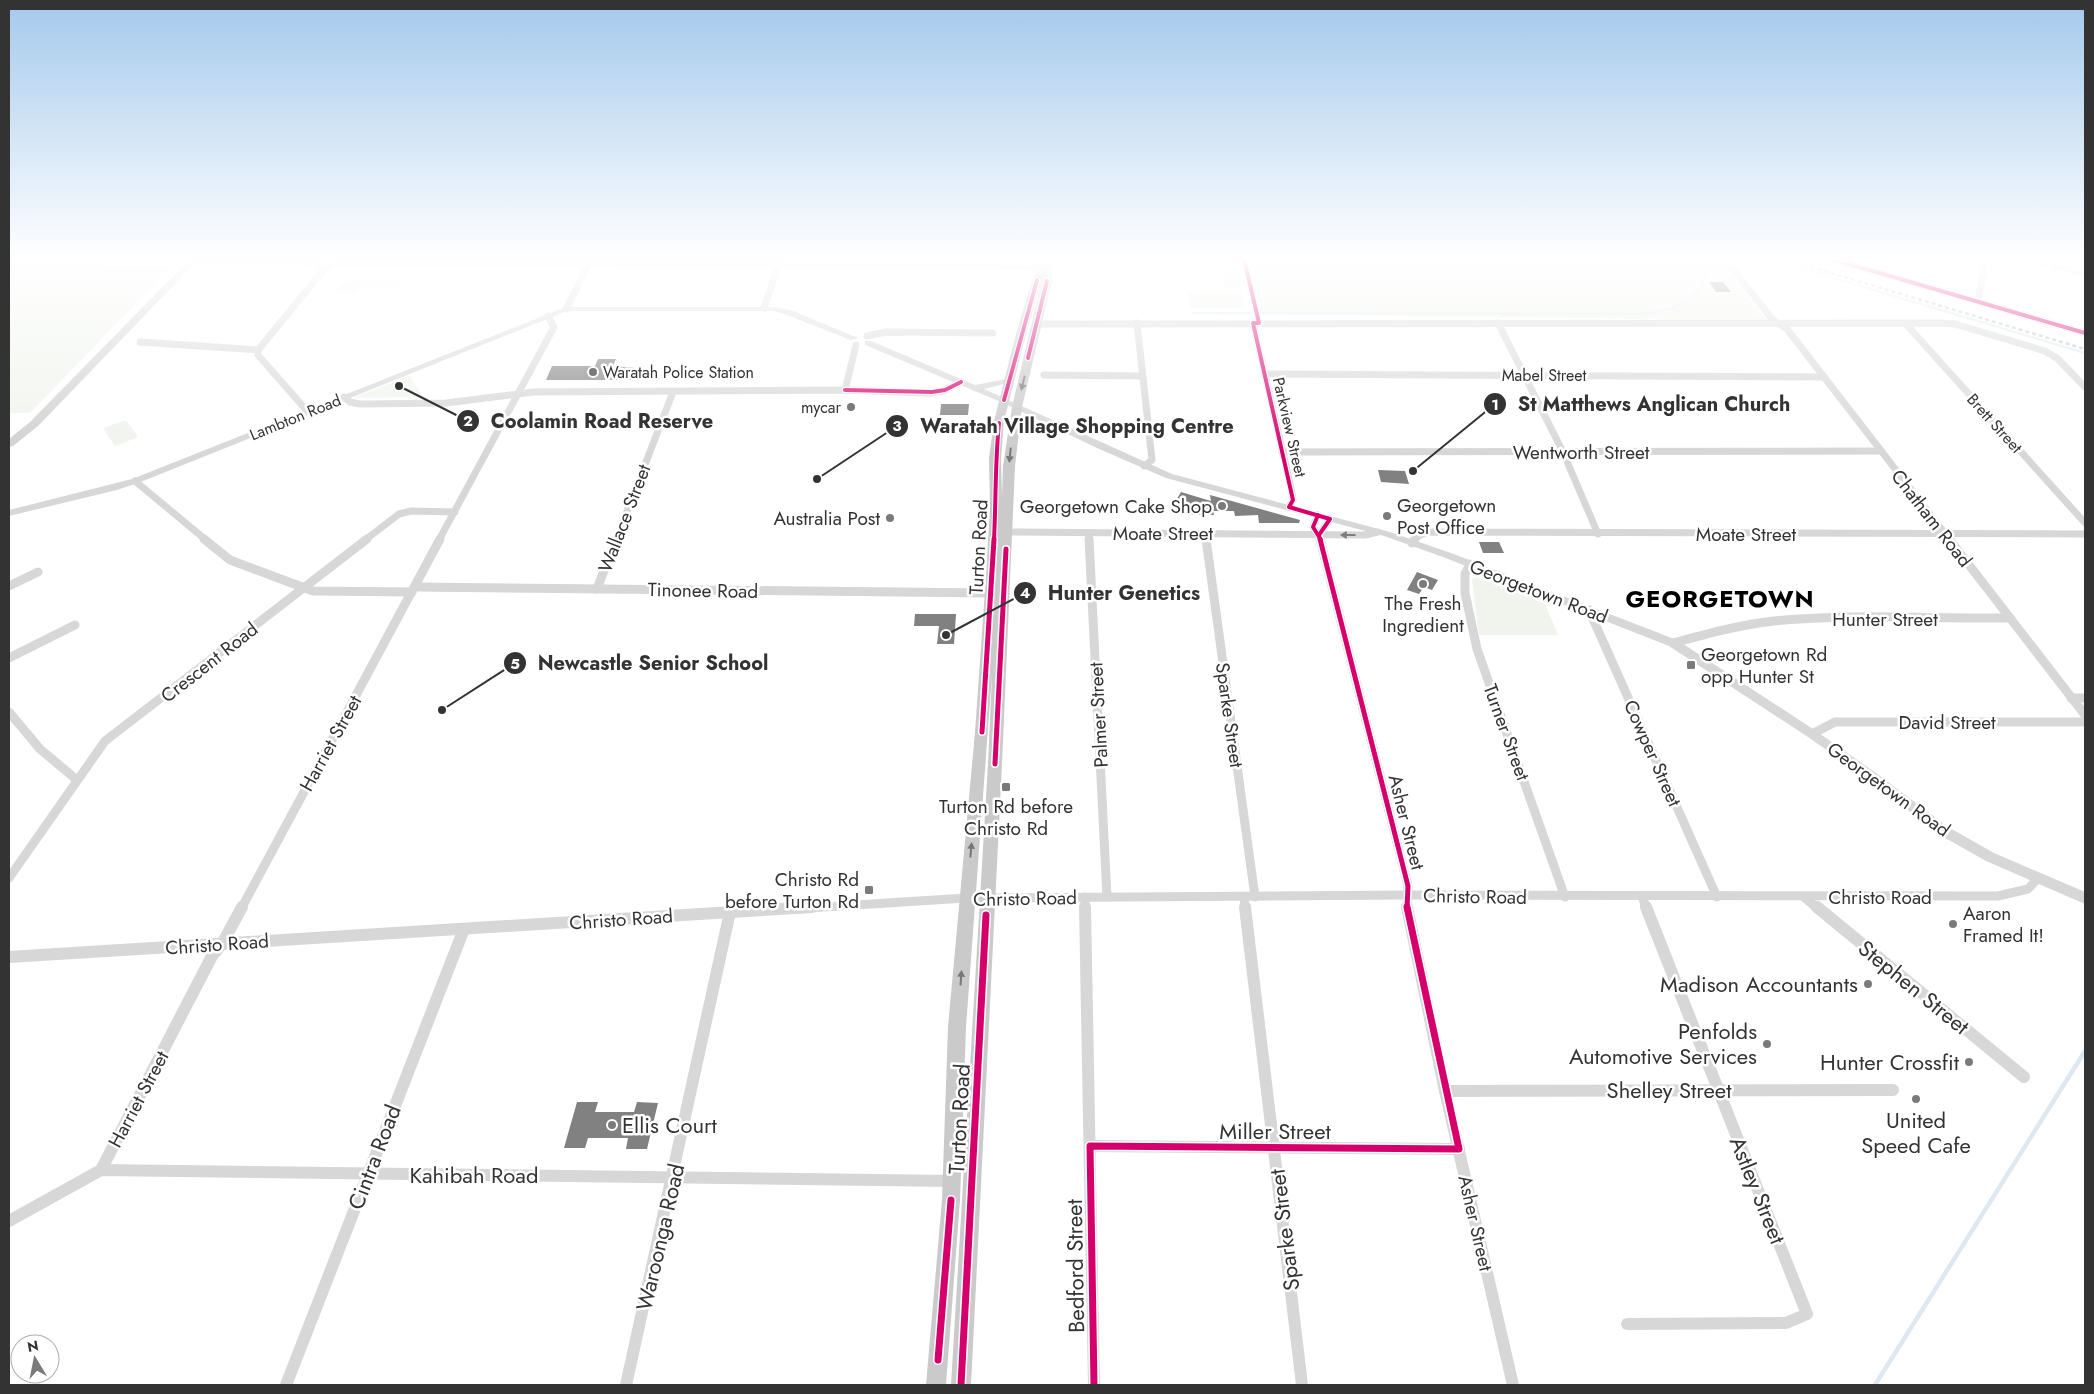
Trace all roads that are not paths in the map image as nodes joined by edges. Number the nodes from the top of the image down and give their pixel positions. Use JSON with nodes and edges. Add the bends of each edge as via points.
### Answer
{"nodes":[{"id":1,"x":132,"y":324,"type":"edge"},
{"id":2,"x":281,"y":324,"type":"edge"},
{"id":3,"x":528,"y":324,"type":"edge"},
{"id":4,"x":552,"y":324,"type":"edge"},
{"id":5,"x":815,"y":324,"type":"edge"},
{"id":6,"x":1024,"y":324,"type":"edge"},
{"id":7,"x":1038,"y":324,"type":"edge"},
{"id":8,"x":1137,"y":324,"type":"edge"},
{"id":9,"x":1253,"y":324,"type":"edge"},
{"id":10,"x":1499,"y":324,"type":"edge"},
{"id":11,"x":1779,"y":324,"type":"edge"},
{"id":12,"x":1906,"y":324,"type":"edge"},
{"id":13,"x":1955,"y":324,"type":"edge"},
{"id":14,"x":2054,"y":324,"type":"edge"},
{"id":15,"x":993,"y":333,"type":"dead end"},
{"id":16,"x":2085,"y":333,"type":"edge"},
{"id":17,"x":868,"y":340,"type":"junction"},
{"id":18,"x":855,"y":341,"type":"junction"},
{"id":19,"x":140,"y":342,"type":"dead end"},
{"id":20,"x":258,"y":353,"type":"junction"},
{"id":21,"x":1044,"y":374,"type":"dead end"},
{"id":22,"x":1264,"y":374,"type":"junction"},
{"id":23,"x":1526,"y":374,"type":"junction"},
{"id":24,"x":1142,"y":376,"type":"junction"},
{"id":25,"x":1824,"y":377,"type":"junction"},
{"id":26,"x":1009,"y":380,"type":"junction"},
{"id":27,"x":961,"y":382,"type":"junction"},
{"id":28,"x":2084,"y":385,"type":"edge"},
{"id":29,"x":975,"y":388,"type":"junction"},
{"id":30,"x":845,"y":390,"type":"junction"},
{"id":31,"x":673,"y":392,"type":"junction"},
{"id":32,"x":519,"y":394,"type":"junction"},
{"id":33,"x":344,"y":397,"type":"junction"},
{"id":34,"x":1004,"y":400,"type":"junction"},
{"id":35,"x":1016,"y":407,"type":"junction"},
{"id":36,"x":308,"y":412,"type":"junction"},
{"id":37,"x":9,"y":444,"type":"edge"},
{"id":38,"x":1881,"y":450,"type":"junction"},
{"id":39,"x":1282,"y":452,"type":"junction"},
{"id":40,"x":1563,"y":452,"type":"junction"},
{"id":41,"x":1144,"y":466,"type":"junction"},
{"id":42,"x":135,"y":481,"type":"junction"},
{"id":43,"x":1289,"y":507,"type":"junction"},
{"id":44,"x":455,"y":512,"type":"junction"},
{"id":45,"x":9,"y":513,"type":"edge"},
{"id":46,"x":1318,"y":515,"type":"junction"},
{"id":47,"x":1330,"y":519,"type":"junction"},
{"id":48,"x":2085,"y":523,"type":"edge"},
{"id":49,"x":1007,"y":532,"type":"junction"},
{"id":50,"x":1205,"y":532,"type":"junction"},
{"id":51,"x":1378,"y":532,"type":"junction"},
{"id":52,"x":1089,"y":533,"type":"junction"},
{"id":53,"x":1598,"y":534,"type":"junction"},
{"id":54,"x":1944,"y":534,"type":"junction"},
{"id":55,"x":2085,"y":534,"type":"edge"},
{"id":56,"x":1319,"y":535,"type":"junction"},
{"id":57,"x":1412,"y":543,"type":"junction"},
{"id":58,"x":1470,"y":564,"type":"junction"},
{"id":59,"x":38,"y":572,"type":"dead end"},
{"id":60,"x":9,"y":586,"type":"edge"},
{"id":61,"x":304,"y":588,"type":"junction"},
{"id":62,"x":414,"y":589,"type":"junction"},
{"id":63,"x":597,"y":589,"type":"junction"},
{"id":64,"x":991,"y":593,"type":"junction"},
{"id":65,"x":1589,"y":610,"type":"junction"},
{"id":66,"x":2010,"y":618,"type":"junction"},
{"id":67,"x":75,"y":625,"type":"dead end"},
{"id":68,"x":1673,"y":644,"type":"junction"},
{"id":69,"x":9,"y":658,"type":"edge"},
{"id":70,"x":2071,"y":698,"type":"junction"},
{"id":71,"x":2085,"y":698,"type":"edge"},
{"id":72,"x":9,"y":712,"type":"edge"},
{"id":73,"x":2085,"y":715,"type":"edge"},
{"id":74,"x":2085,"y":722,"type":"edge"},
{"id":75,"x":1812,"y":734,"type":"junction"},
{"id":76,"x":77,"y":780,"type":"junction"},
{"id":77,"x":9,"y":878,"type":"edge"},
{"id":78,"x":2038,"y":878,"type":"junction"},
{"id":79,"x":1407,"y":895,"type":"junction"},
{"id":80,"x":1107,"y":896,"type":"junction"},
{"id":81,"x":1084,"y":897,"type":"junction"},
{"id":82,"x":1249,"y":897,"type":"junction"},
{"id":83,"x":1565,"y":897,"type":"junction"},
{"id":84,"x":1642,"y":897,"type":"junction"},
{"id":85,"x":1716,"y":897,"type":"junction"},
{"id":86,"x":1804,"y":897,"type":"junction"},
{"id":87,"x":966,"y":898,"type":"junction"},
{"id":88,"x":987,"y":898,"type":"junction"},
{"id":89,"x":2085,"y":898,"type":"edge"},
{"id":90,"x":730,"y":912,"type":"junction"},
{"id":91,"x":464,"y":929,"type":"junction"},
{"id":92,"x":222,"y":944,"type":"junction"},
{"id":93,"x":9,"y":957,"type":"edge"},
{"id":94,"x":2024,"y":1077,"type":"dead end"},
{"id":95,"x":1718,"y":1090,"type":"junction"},
{"id":96,"x":1893,"y":1090,"type":"dead end"},
{"id":97,"x":1445,"y":1091,"type":"junction"},
{"id":98,"x":1090,"y":1146,"type":"junction"},
{"id":99,"x":1274,"y":1147,"type":"junction"},
{"id":100,"x":1459,"y":1149,"type":"junction"},
{"id":101,"x":100,"y":1170,"type":"junction"},
{"id":102,"x":366,"y":1174,"type":"junction"},
{"id":103,"x":673,"y":1177,"type":"junction"},
{"id":104,"x":952,"y":1181,"type":"junction"},
{"id":105,"x":9,"y":1221,"type":"edge"},
{"id":106,"x":1627,"y":1324,"type":"dead end"},
{"id":107,"x":286,"y":1385,"type":"edge"},
{"id":108,"x":626,"y":1385,"type":"edge"},
{"id":109,"x":936,"y":1385,"type":"edge"},
{"id":110,"x":961,"y":1385,"type":"edge"},
{"id":111,"x":1094,"y":1385,"type":"edge"},
{"id":112,"x":1302,"y":1385,"type":"edge"},
{"id":113,"x":1513,"y":1385,"type":"edge"}],
"edges":[{"from":1,"to":37,"type":"main road","via":[[34,424]]},
{"from":2,"to":20,"type":"street"},
{"from":3,"to":33,"type":"street","name":"Lambton Road"},
{"from":4,"to":32,"type":"street","name":"Harriet Street","via":[[554,327]]},
{"from":5,"to":18,"type":"street"},
{"from":6,"to":26,"type":"main road","name":"Turton Road"},
{"from":7,"to":35,"type":"main road","name":"Turton Road","one_way":true},
{"from":8,"to":24,"type":"street"},
{"from":9,"to":22,"type":"street","name":"Parkview Street"},
{"from":10,"to":23,"type":"street"},
{"from":11,"to":25,"type":"street","name":"Chatham Road"},
{"from":12,"to":48,"type":"street","name":"Brett Street"},
{"from":13,"to":28,"type":"street","via":[[2045,351],[2058,359]]},
{"from":14,"to":16,"type":"street"},
{"from":15,"to":17,"type":"street","via":[[886,332]]},
{"from":17,"to":18,"type":"street"},
{"from":17,"to":27,"type":"street","name":"Georgetown Road"},
{"from":18,"to":30,"type":"street"},
{"from":19,"to":20,"type":"street"},
{"from":20,"to":36,"type":"street"},
{"from":21,"to":24,"type":"street"},
{"from":22,"to":23,"type":"street","name":"Mabel Street"},
{"from":22,"to":39,"type":"street","name":"Parkview Street"},
{"from":23,"to":25,"type":"street","name":"Mabel Street"},
{"from":23,"to":40,"type":"street"},
{"from":24,"to":41,"type":"street","via":[[1152,460]]},
{"from":25,"to":38,"type":"street","name":"Chatham Road"},
{"from":26,"to":29,"type":"street"},
{"from":26,"to":34,"type":"main road","name":"Turton Road"},
{"from":27,"to":29,"type":"street","name":"Georgetown Road"},
{"from":27,"to":30,"type":"street","via":[[943,391],[929,393]]},
{"from":29,"to":34,"type":"street","name":"Georgetown Road"},
{"from":30,"to":31,"type":"street"},
{"from":31,"to":32,"type":"street"},
{"from":31,"to":63,"type":"street","name":"Wallace Street"},
{"from":32,"to":33,"type":"street","via":[[446,403],[360,404]]},
{"from":32,"to":44,"type":"street","name":"Harriet Street"},
{"from":33,"to":36,"type":"street","name":"Lambton Road"},
{"from":34,"to":35,"type":"street","name":"Georgetown Road"},
{"from":34,"to":64,"type":"main road","name":"Turton Road","via":[[995,458]]},
{"from":35,"to":41,"type":"street","name":"Georgetown Road"},
{"from":35,"to":49,"type":"main road","name":"Turton Road","one_way":true,"via":[[1009,466]]},
{"from":36,"to":42,"type":"street","name":"Lambton Road"},
{"from":38,"to":40,"type":"street","name":"Wentworth Street"},
{"from":38,"to":54,"type":"street","name":"Chatham Road"},
{"from":39,"to":40,"type":"street","name":"Wentworth Street"},
{"from":39,"to":43,"type":"street","name":"Parkview Street","via":[[1293,500]]},
{"from":40,"to":53,"type":"street"},
{"from":41,"to":43,"type":"street","name":"Georgetown Road","via":[[1170,476]]},
{"from":42,"to":45,"type":"street","name":"Lambton Road"},
{"from":42,"to":61,"type":"street","name":"Tinonee Road","via":[[230,560]]},
{"from":43,"to":46,"type":"street","name":"Georgetown Road"},
{"from":44,"to":61,"type":"street","name":"Crescent Road","via":[[411,511],[399,514]]},
{"from":44,"to":62,"type":"street","name":"Harriet Street"},
{"from":46,"to":47,"type":"street","name":"Georgetown Road"},
{"from":46,"to":56,"type":"street","via":[[1313,528]]},
{"from":47,"to":51,"type":"street","name":"Georgetown Road"},
{"from":47,"to":56,"type":"street"},
{"from":49,"to":52,"type":"street","name":"Moate Street"},
{"from":49,"to":88,"type":"main road","name":"Turton Road"},
{"from":50,"to":52,"type":"street","name":"Moate Street"},
{"from":50,"to":56,"type":"street","name":"Moate Street"},
{"from":50,"to":82,"type":"street","name":"Sparke Street"},
{"from":51,"to":56,"type":"street","name":"Moate Street","one_way":true},
{"from":51,"to":57,"type":"street","name":"Georgetown Road"},
{"from":52,"to":80,"type":"street","name":"Palmer Street"},
{"from":53,"to":54,"type":"street","name":"Moate Street"},
{"from":53,"to":57,"type":"street","name":"Moate Street","via":[[1430,532],[1421,533]]},
{"from":54,"to":55,"type":"street","name":"Moate Street"},
{"from":54,"to":66,"type":"street","name":"Chatham Road"},
{"from":56,"to":79,"type":"street","name":"Asher Street"},
{"from":57,"to":58,"type":"street","name":"Georgetown Road"},
{"from":58,"to":65,"type":"street","name":"Georgetown Road"},
{"from":58,"to":83,"type":"street","name":"Turner Street","via":[[1465,574],[1465,593],[1477,649]]},
{"from":59,"to":60,"type":"street"},
{"from":61,"to":62,"type":"street","name":"Tinonee Road","via":[[313,591]]},
{"from":61,"to":76,"type":"street","name":"Crescent Road","via":[[105,741]]},
{"from":62,"to":63,"type":"street","name":"Tinonee Road"},
{"from":62,"to":92,"type":"street","name":"Harriet Street"},
{"from":63,"to":64,"type":"street","name":"Tinonee Road"},
{"from":87,"to":64,"type":"main road","name":"Turton Road","one_way":true},
{"from":65,"to":68,"type":"street","name":"Georgetown Road"},
{"from":65,"to":85,"type":"street","name":"Cowper Street"},
{"from":66,"to":68,"type":"street","name":"Hunter Street","via":[[1784,620]]},
{"from":66,"to":70,"type":"street","name":"Chatham Road"},
{"from":67,"to":69,"type":"street"},
{"from":68,"to":75,"type":"street","name":"Georgetown Road"},
{"from":70,"to":71,"type":"street"},
{"from":70,"to":73,"type":"street","name":"Chatham Road"},
{"from":72,"to":76,"type":"street","via":[[20,728],[61,769]]},
{"from":74,"to":75,"type":"street","name":"David Street","via":[[1835,722]]},
{"from":75,"to":78,"type":"street","name":"Georgetown Road","via":[[1944,831],[1990,857]]},
{"from":76,"to":77,"type":"street","name":"Crescent Road"},
{"from":78,"to":86,"type":"street","name":"Christo Road","via":[[2028,889],[1998,896]]},
{"from":78,"to":89,"type":"street","name":"Georgetown Road"},
{"from":79,"to":82,"type":"street","name":"Christo Road"},
{"from":79,"to":83,"type":"street","name":"Christo Road"},
{"from":79,"to":97,"type":"street","name":"Asher Street","via":[[1407,909]]},
{"from":80,"to":81,"type":"street","name":"Christo Road"},
{"from":80,"to":82,"type":"street","name":"Christo Road"},
{"from":81,"to":88,"type":"street","name":"Christo Road"},
{"from":81,"to":98,"type":"street","name":"Bedford Street"},
{"from":82,"to":99,"type":"street","name":"Sparke Street"},
{"from":83,"to":84,"type":"street","name":"Christo Road"},
{"from":84,"to":85,"type":"street","name":"Christo Road"},
{"from":84,"to":95,"type":"street","name":"Astley Street"},
{"from":85,"to":86,"type":"street","name":"Christo Road"},
{"from":86,"to":94,"type":"street","name":"Stephen Street"},
{"from":87,"to":88,"type":"street","name":"Christo Road"},
{"from":87,"to":90,"type":"street","name":"Christo Road"},
{"from":104,"to":87,"type":"main road","name":"Turton Road","one_way":true,"via":[[957,1027]]},
{"from":88,"to":110,"type":"main road","name":"Turton Road"},
{"from":90,"to":91,"type":"street","name":"Christo Road"},
{"from":90,"to":103,"type":"street","name":"Waroonga Road"},
{"from":91,"to":92,"type":"street","name":"Christo Road"},
{"from":91,"to":102,"type":"street","name":"Cintra Road"},
{"from":92,"to":93,"type":"street","name":"Christo Road"},
{"from":92,"to":101,"type":"street","name":"Harriet Street","via":[[212,956]]},
{"from":95,"to":96,"type":"street","name":"Shelley Street"},
{"from":95,"to":97,"type":"street","name":"Shelley Street"},
{"from":95,"to":106,"type":"street","name":"Astley Street","via":[[1807,1314],[1786,1323]]},
{"from":97,"to":100,"type":"street","name":"Asher Street"},
{"from":98,"to":99,"type":"street","name":"Miller Street"},
{"from":98,"to":111,"type":"street","name":"Bedford Street"},
{"from":99,"to":100,"type":"street","name":"Miller Street"},
{"from":99,"to":112,"type":"street","name":"Sparke Street"},
{"from":100,"to":113,"type":"street","name":"Asher Street"},
{"from":101,"to":102,"type":"street","name":"Kahibah Road"},
{"from":101,"to":105,"type":"street"},
{"from":102,"to":103,"type":"street","name":"Kahibah Road"},
{"from":102,"to":107,"type":"street","name":"Cintra Road"},
{"from":103,"to":104,"type":"street","name":"Kahibah Road"},
{"from":103,"to":108,"type":"street","name":"Waroonga Road"},
{"from":104,"to":109,"type":"main road","name":"Turton Road"}]}
